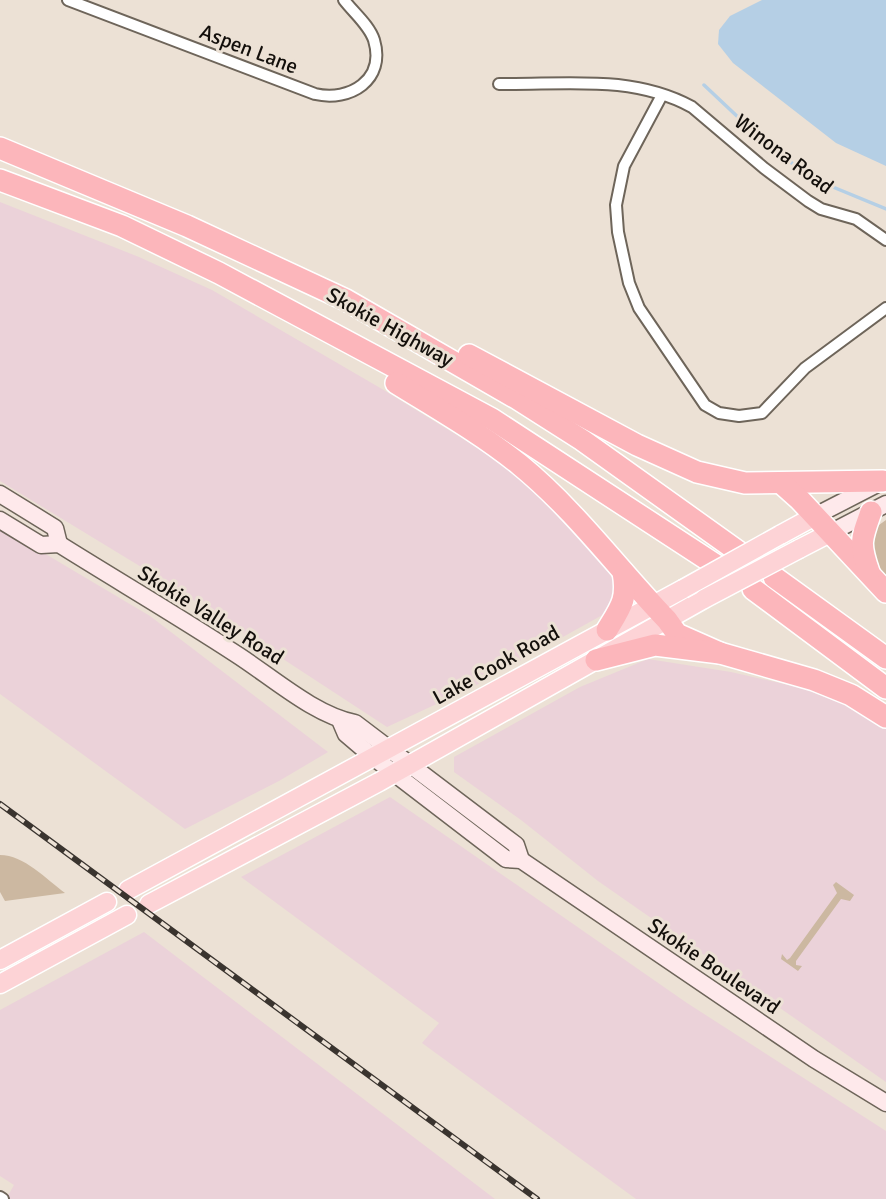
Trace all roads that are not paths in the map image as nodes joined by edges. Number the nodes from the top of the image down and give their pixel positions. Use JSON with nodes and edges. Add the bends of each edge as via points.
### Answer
{"nodes":[{"id":1,"x":68,"y":0,"type":"edge"},
{"id":2,"x":344,"y":0,"type":"edge"},
{"id":3,"x":499,"y":85,"type":"dead end"},
{"id":4,"x":662,"y":95,"type":"junction"},
{"id":5,"x":0,"y":147,"type":"edge"},
{"id":6,"x":0,"y":180,"type":"edge"},
{"id":7,"x":886,"y":240,"type":"edge"},
{"id":8,"x":219,"y":273,"type":"junction"},
{"id":9,"x":346,"y":300,"type":"junction"},
{"id":10,"x":886,"y":308,"type":"edge"},
{"id":11,"x":884,"y":480,"type":"edge"},
{"id":12,"x":781,"y":483,"type":"junction"},
{"id":13,"x":0,"y":494,"type":"edge"},
{"id":14,"x":878,"y":508,"type":"edge"},
{"id":15,"x":815,"y":516,"type":"junction"},
{"id":16,"x":0,"y":520,"type":"edge"},
{"id":17,"x":830,"y":534,"type":"junction"},
{"id":18,"x":59,"y":544,"type":"junction"},
{"id":19,"x":750,"y":560,"type":"dead end"},
{"id":20,"x":623,"y":572,"type":"junction"},
{"id":21,"x":728,"y":573,"type":"dead end"},
{"id":22,"x":774,"y":577,"type":"dead end"},
{"id":23,"x":879,"y":585,"type":"edge"},
{"id":24,"x":753,"y":589,"type":"dead end"},
{"id":25,"x":660,"y":612,"type":"junction"},
{"id":26,"x":607,"y":630,"type":"junction"},
{"id":27,"x":720,"y":653,"type":"junction"},
{"id":28,"x":886,"y":658,"type":"edge"},
{"id":29,"x":596,"y":660,"type":"junction"},
{"id":30,"x":886,"y":688,"type":"edge"},
{"id":31,"x":886,"y":717,"type":"edge"},
{"id":32,"x":340,"y":720,"type":"junction"},
{"id":33,"x":390,"y":748,"type":"junction"},
{"id":34,"x":373,"y":757,"type":"junction"},
{"id":35,"x":402,"y":769,"type":"junction"},
{"id":36,"x":128,"y":890,"type":"dead end"},
{"id":37,"x":107,"y":902,"type":"dead end"},
{"id":38,"x":149,"y":904,"type":"dead end"},
{"id":39,"x":127,"y":915,"type":"dead end"},
{"id":40,"x":0,"y":960,"type":"edge"},
{"id":41,"x":0,"y":984,"type":"edge"},
{"id":42,"x":886,"y":1103,"type":"edge"}],
"edges":[{"from":1,"to":2,"type":"street","name":"Aspen Lane","via":[[328,97],[350,94],[364,85],[376,63],[370,32]]},
{"from":3,"to":4,"type":"street","name":"Winona Road","via":[[611,83]]},
{"from":4,"to":7,"type":"street","name":"Winona Road","via":[[692,107],[808,201],[856,219]]},
{"from":4,"to":10,"type":"street","via":[[624,166],[616,205],[618,232],[639,307],[711,409],[755,415],[768,409],[805,368]]},
{"from":5,"to":9,"type":"highway","name":"Skokie Highway"},
{"from":6,"to":8,"type":"highway","name":"Skokie Highway","via":[[122,226]]},
{"from":8,"to":20,"type":"highway","via":[[486,440],[567,510]]},
{"from":8,"to":21,"type":"highway","name":"Skokie Highway","via":[[492,419]]},
{"from":9,"to":12,"type":"highway","via":[[454,347],[676,464],[745,483]]},
{"from":9,"to":19,"type":"highway","name":"Skokie Highway","via":[[571,433]]},
{"from":11,"to":12,"type":"highway"},
{"from":11,"to":15,"type":"main road","name":"Lake Cook Road"},
{"from":12,"to":15,"type":"highway"},
{"from":13,"to":18,"type":"main road","name":"Skokie Valley Road","via":[[55,528]]},
{"from":14,"to":17,"type":"main road","name":"Lake Cook Road"},
{"from":14,"to":23,"type":"highway","via":[[861,538],[862,552]]},
{"from":15,"to":17,"type":"highway"},
{"from":15,"to":25,"type":"main road","name":"Lake Cook Road","bridge":true,"via":[[682,589]]},
{"from":16,"to":18,"type":"main road","name":"Skokie Valley Road","via":[[41,545]]},
{"from":17,"to":23,"type":"highway"},
{"from":17,"to":25,"type":"main road","name":"Lake Cook Road","bridge":true,"via":[[704,600]]},
{"from":18,"to":32,"type":"main road","name":"Skokie Valley Road"},
{"from":20,"to":25,"type":"highway"},
{"from":20,"to":26,"type":"highway","via":[[623,603]]},
{"from":22,"to":28,"type":"highway"},
{"from":24,"to":30,"type":"highway"},
{"from":25,"to":26,"type":"main road","name":"Lake Cook Road"},
{"from":25,"to":27,"type":"highway","via":[[677,634]]},
{"from":25,"to":29,"type":"main road","name":"Lake Cook Road"},
{"from":26,"to":33,"type":"main road","name":"Lake Cook Road"},
{"from":27,"to":29,"type":"highway","via":[[655,645]]},
{"from":27,"to":31,"type":"highway","via":[[814,680],[851,695]]},
{"from":29,"to":35,"type":"main road","name":"Lake Cook Road"},
{"from":32,"to":33,"type":"main road","name":"Skokie Valley Road","via":[[355,723]]},
{"from":32,"to":34,"type":"main road","name":"Skokie Valley Road","via":[[346,734]]},
{"from":33,"to":34,"type":"main road","name":"Lake Cook Road"},
{"from":33,"to":35,"type":"main road","name":"Skokie Valley Road"},
{"from":34,"to":35,"type":"main road","name":"Skokie Valley Road"},
{"from":34,"to":36,"type":"main road","name":"Lake Cook Road"},
{"from":35,"to":38,"type":"main road","name":"Lake Cook Road"},
{"from":35,"to":42,"type":"main road","name":"Skokie Boulevard","via":[[516,845],[521,860]]},
{"from":37,"to":40,"type":"main road"},
{"from":39,"to":41,"type":"main road"}]}
